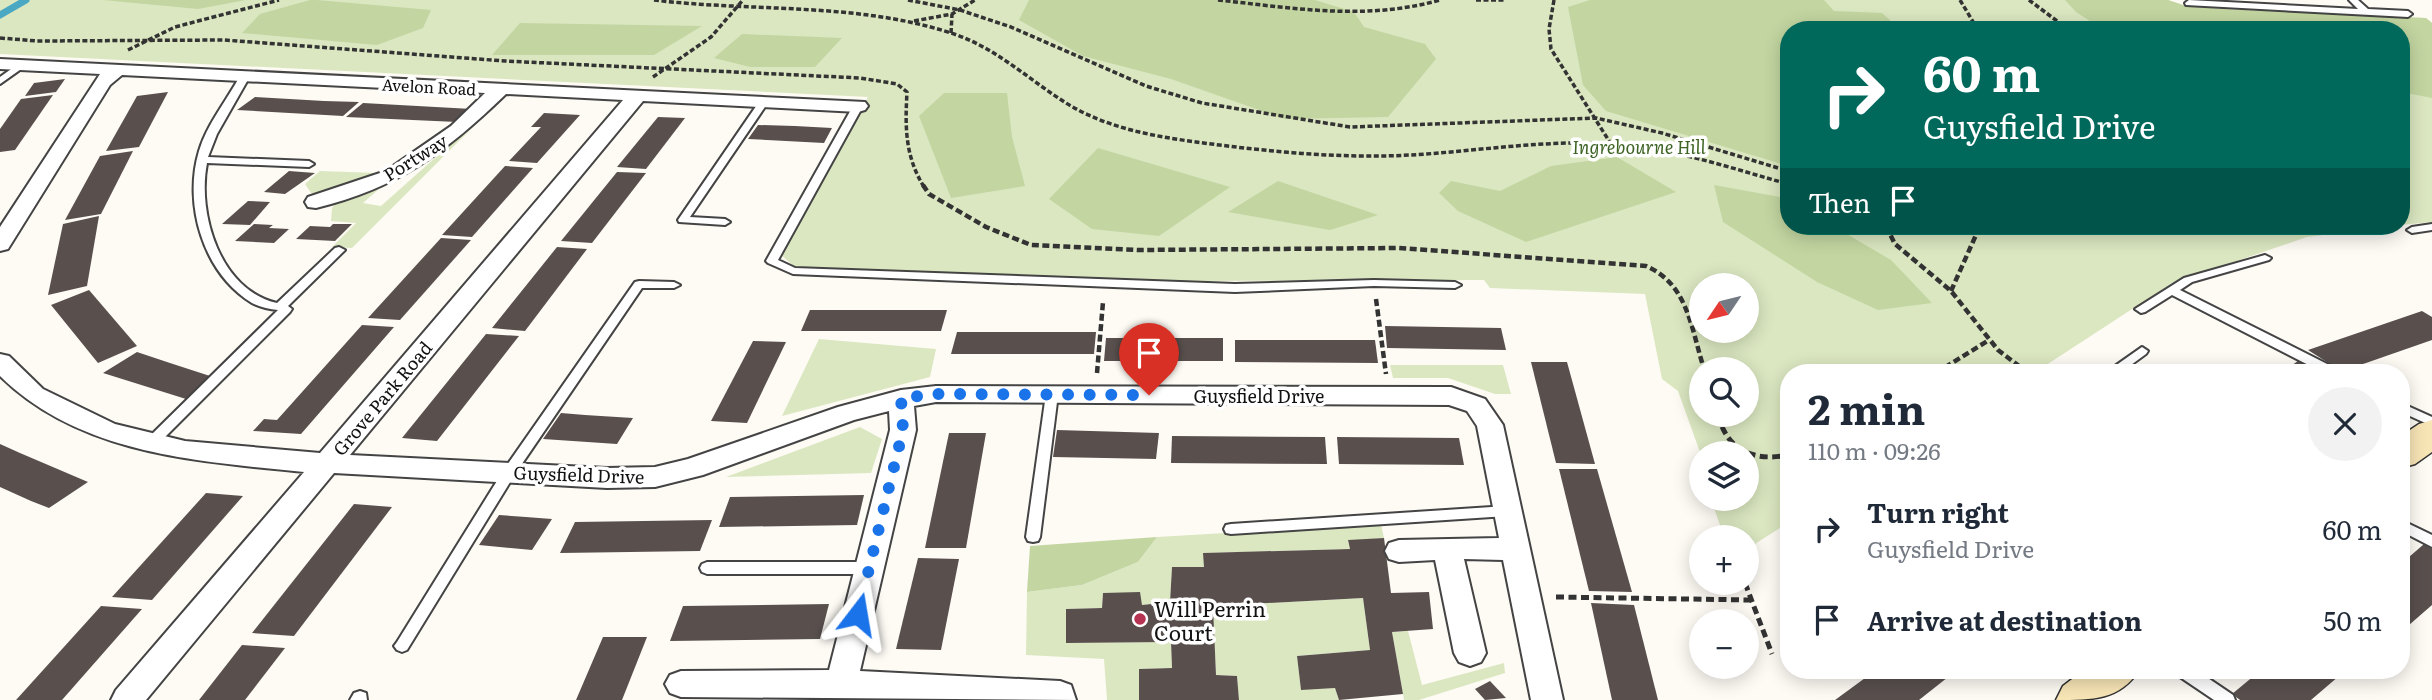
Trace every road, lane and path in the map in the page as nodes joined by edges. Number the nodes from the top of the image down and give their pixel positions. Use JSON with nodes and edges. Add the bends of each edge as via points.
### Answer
{"nodes":[{"id":1,"x":279,"y":0,"type":"edge"},
{"id":2,"x":654,"y":0,"type":"edge"},
{"id":3,"x":743,"y":0,"type":"edge"},
{"id":4,"x":908,"y":0,"type":"edge"},
{"id":5,"x":975,"y":0,"type":"edge"},
{"id":6,"x":1218,"y":0,"type":"edge"},
{"id":7,"x":1440,"y":0,"type":"edge"},
{"id":8,"x":1476,"y":0,"type":"edge"},
{"id":9,"x":1504,"y":0,"type":"edge"},
{"id":10,"x":1554,"y":0,"type":"edge"},
{"id":11,"x":1960,"y":0,"type":"edge"},
{"id":12,"x":2029,"y":0,"type":"edge"},
{"id":13,"x":2260,"y":0,"type":"edge"},
{"id":14,"x":2353,"y":0,"type":"edge"},
{"id":15,"x":2189,"y":3,"type":"dead end"},
{"id":16,"x":2268,"y":8,"type":"junction"},
{"id":17,"x":737,"y":9,"type":"junction"},
{"id":18,"x":960,"y":10,"type":"junction"},
{"id":19,"x":2366,"y":12,"type":"junction"},
{"id":20,"x":952,"y":14,"type":"junction"},
{"id":21,"x":2407,"y":14,"type":"dead end"},
{"id":22,"x":1973,"y":21,"type":"edge"},
{"id":23,"x":2057,"y":21,"type":"edge"},
{"id":24,"x":910,"y":22,"type":"junction"},
{"id":25,"x":951,"y":33,"type":"junction"},
{"id":26,"x":0,"y":38,"type":"edge"},
{"id":27,"x":143,"y":41,"type":"junction"},
{"id":28,"x":0,"y":64,"type":"edge"},
{"id":29,"x":21,"y":65,"type":"junction"},
{"id":30,"x":669,"y":66,"type":"junction"},
{"id":31,"x":107,"y":69,"type":"junction"},
{"id":32,"x":245,"y":76,"type":"junction"},
{"id":33,"x":0,"y":81,"type":"edge"},
{"id":34,"x":501,"y":89,"type":"junction"},
{"id":35,"x":641,"y":90,"type":"junction"},
{"id":36,"x":764,"y":101,"type":"junction"},
{"id":37,"x":858,"y":106,"type":"joint"},
{"id":38,"x":1597,"y":118,"type":"junction"},
{"id":39,"x":1611,"y":144,"type":"junction"},
{"id":40,"x":204,"y":160,"type":"junction"},
{"id":41,"x":309,"y":164,"type":"dead end"},
{"id":42,"x":1780,"y":168,"type":"edge"},
{"id":43,"x":1780,"y":182,"type":"edge"},
{"id":44,"x":316,"y":202,"type":"dead end"},
{"id":45,"x":724,"y":222,"type":"dead end"},
{"id":46,"x":2432,"y":228,"type":"edge"},
{"id":47,"x":2413,"y":229,"type":"dead end"},
{"id":48,"x":1890,"y":235,"type":"edge"},
{"id":49,"x":1976,"y":235,"type":"edge"},
{"id":50,"x":0,"y":244,"type":"edge"},
{"id":51,"x":339,"y":250,"type":"dead end"},
{"id":52,"x":2265,"y":258,"type":"dead end"},
{"id":53,"x":1105,"y":282,"type":"junction"},
{"id":54,"x":1374,"y":283,"type":"junction"},
{"id":55,"x":674,"y":285,"type":"dead end"},
{"id":56,"x":1455,"y":285,"type":"dead end"},
{"id":57,"x":2172,"y":290,"type":"junction"},
{"id":58,"x":1951,"y":291,"type":"junction"},
{"id":59,"x":280,"y":307,"type":"junction"},
{"id":60,"x":2141,"y":309,"type":"dead end"},
{"id":61,"x":1989,"y":340,"type":"junction"},
{"id":62,"x":2142,"y":351,"type":"dead end"},
{"id":63,"x":1700,"y":357,"type":"edge"},
{"id":64,"x":0,"y":362,"type":"edge"},
{"id":65,"x":1950,"y":364,"type":"edge"},
{"id":66,"x":2016,"y":364,"type":"edge"},
{"id":67,"x":2124,"y":364,"type":"edge"},
{"id":68,"x":2317,"y":364,"type":"edge"},
{"id":69,"x":1052,"y":394,"type":"junction"},
{"id":70,"x":1095,"y":395,"type":"junction"},
{"id":71,"x":1390,"y":396,"type":"junction"},
{"id":72,"x":901,"y":398,"type":"junction"},
{"id":73,"x":2410,"y":411,"type":"edge"},
{"id":74,"x":2432,"y":422,"type":"edge"},
{"id":75,"x":1721,"y":427,"type":"edge"},
{"id":76,"x":2432,"y":433,"type":"edge"},
{"id":77,"x":152,"y":441,"type":"junction"},
{"id":78,"x":2410,"y":449,"type":"edge"},
{"id":79,"x":1780,"y":457,"type":"edge"},
{"id":80,"x":328,"y":463,"type":"junction"},
{"id":81,"x":510,"y":471,"type":"junction"},
{"id":82,"x":1507,"y":511,"type":"junction"},
{"id":83,"x":1231,"y":529,"type":"dead end"},
{"id":84,"x":2410,"y":530,"type":"edge"},
{"id":85,"x":1033,"y":537,"type":"dead end"},
{"id":86,"x":2432,"y":542,"type":"edge"},
{"id":87,"x":1447,"y":548,"type":"junction"},
{"id":88,"x":1515,"y":549,"type":"junction"},
{"id":89,"x":1399,"y":551,"type":"dead end"},
{"id":90,"x":707,"y":568,"type":"dead end"},
{"id":91,"x":869,"y":568,"type":"junction"},
{"id":92,"x":1749,"y":595,"type":"edge"},
{"id":93,"x":1525,"y":597,"type":"junction"},
{"id":94,"x":1751,"y":600,"type":"junction"},
{"id":95,"x":402,"y":646,"type":"dead end"},
{"id":96,"x":1470,"y":653,"type":"dead end"},
{"id":97,"x":1772,"y":654,"type":"dead end"},
{"id":98,"x":2106,"y":679,"type":"edge"},
{"id":99,"x":2196,"y":679,"type":"edge"},
{"id":100,"x":841,"y":683,"type":"junction"},
{"id":101,"x":681,"y":684,"type":"dead end"},
{"id":102,"x":127,"y":700,"type":"edge"},
{"id":103,"x":1060,"y":700,"type":"edge"},
{"id":104,"x":1547,"y":700,"type":"edge"},
{"id":105,"x":2079,"y":700,"type":"edge"},
{"id":106,"x":2227,"y":700,"type":"edge"}],
"edges":[{"from":1,"to":27,"type":"path","via":[[194,21]]},
{"from":2,"to":17,"type":"path"},
{"from":3,"to":17,"type":"path"},
{"from":4,"to":18,"type":"path"},
{"from":5,"to":18,"type":"path"},
{"from":6,"to":7,"type":"path","via":[[1335,14],[1413,9]]},
{"from":8,"to":9,"type":"path"},
{"from":10,"to":38,"type":"path","via":[[1551,49]]},
{"from":11,"to":22,"type":"path"},
{"from":12,"to":23,"type":"path"},
{"from":13,"to":16,"type":"lane"},
{"from":14,"to":19,"type":"lane"},
{"from":15,"to":16,"type":"lane"},
{"from":16,"to":19,"type":"lane"},
{"from":17,"to":24,"type":"path","via":[[830,11]]},
{"from":17,"to":30,"type":"path","via":[[711,37]]},
{"from":18,"to":20,"type":"path"},
{"from":18,"to":38,"type":"path","via":[[1174,96],[1286,118],[1363,127]]},
{"from":19,"to":21,"type":"lane"},
{"from":20,"to":24,"type":"path"},
{"from":20,"to":25,"type":"path"},
{"from":24,"to":25,"type":"path"},
{"from":25,"to":39,"type":"path","via":[[994,53],[1083,112],[1162,136],[1276,150],[1407,156]]},
{"from":26,"to":27,"type":"path"},
{"from":27,"to":30,"type":"path","via":[[224,40],[505,61]]},
{"from":27,"to":31,"type":"path"},
{"from":28,"to":29,"type":"street","name":"Avelon Road"},
{"from":29,"to":31,"type":"street","name":"Avelon Road"},
{"from":29,"to":33,"type":"lane"},
{"from":30,"to":35,"type":"path"},
{"from":30,"to":63,"type":"path","via":[[897,84],[907,92],[905,138],[914,170],[929,194],[986,227],[1031,245],[1153,250],[1399,248],[1646,266],[1665,274],[1680,293]]},
{"from":31,"to":32,"type":"street","name":"Avelon Road"},
{"from":31,"to":50,"type":"street"},
{"from":32,"to":34,"type":"street","name":"Avelon Road"},
{"from":32,"to":40,"type":"lane","via":[[204,152]]},
{"from":34,"to":35,"type":"street","name":"Avelon Road"},
{"from":34,"to":44,"type":"street","name":"Portway","via":[[458,130],[393,175]]},
{"from":35,"to":36,"type":"street","name":"Avelon Road"},
{"from":35,"to":80,"type":"street","name":"Grove Park Road"},
{"from":36,"to":37,"type":"street","name":"Avelon Road"},
{"from":36,"to":45,"type":"lane","via":[[683,220]]},
{"from":37,"to":53,"type":"lane","via":[[772,261],[793,271],[820,274]]},
{"from":38,"to":39,"type":"path"},
{"from":38,"to":42,"type":"path"},
{"from":39,"to":43,"type":"path","via":[[1661,151]]},
{"from":40,"to":41,"type":"lane"},
{"from":40,"to":59,"type":"lane","via":[[199,206],[207,236],[227,275],[256,300]]},
{"from":46,"to":47,"type":"lane"},
{"from":48,"to":58,"type":"path","via":[[1895,244]]},
{"from":49,"to":58,"type":"path"},
{"from":51,"to":59,"type":"lane"},
{"from":52,"to":57,"type":"lane","via":[[2188,280]]},
{"from":53,"to":54,"type":"lane","via":[[1235,288]]},
{"from":53,"to":70,"type":"path"},
{"from":54,"to":56,"type":"lane"},
{"from":54,"to":71,"type":"path"},
{"from":55,"to":81,"type":"lane","via":[[639,284]]},
{"from":57,"to":60,"type":"lane"},
{"from":57,"to":68,"type":"lane"},
{"from":58,"to":61,"type":"path"},
{"from":59,"to":77,"type":"lane","via":[[286,309]]},
{"from":61,"to":65,"type":"path"},
{"from":61,"to":66,"type":"path"},
{"from":62,"to":67,"type":"lane"},
{"from":64,"to":77,"type":"street","name":"Guysfield Drive","via":[[34,395],[107,431]]},
{"from":69,"to":70,"type":"street","name":"Guysfield Drive"},
{"from":69,"to":72,"type":"street","name":"Guysfield Drive"},
{"from":69,"to":85,"type":"lane"},
{"from":70,"to":71,"type":"street","name":"Guysfield Drive"},
{"from":71,"to":82,"type":"street","name":"Guysfield Drive","via":[[1451,396],[1476,405],[1490,425]]},
{"from":72,"to":81,"type":"street","name":"Guysfield Drive","via":[[655,477]]},
{"from":72,"to":91,"type":"street","via":[[903,430]]},
{"from":73,"to":74,"type":"lane"},
{"from":75,"to":79,"type":"path","via":[[1724,437],[1745,451]]},
{"from":76,"to":78,"type":"street"},
{"from":77,"to":80,"type":"street","name":"Guysfield Drive","via":[[185,450]]},
{"from":80,"to":81,"type":"street","name":"Guysfield Drive"},
{"from":80,"to":102,"type":"street","name":"Grove Park Road"},
{"from":81,"to":95,"type":"lane"},
{"from":82,"to":83,"type":"lane"},
{"from":82,"to":88,"type":"street","name":"Guysfield Drive"},
{"from":84,"to":86,"type":"lane"},
{"from":87,"to":88,"type":"street"},
{"from":87,"to":89,"type":"street"},
{"from":87,"to":96,"type":"street"},
{"from":88,"to":93,"type":"street","name":"Guysfield Drive"},
{"from":90,"to":91,"type":"lane"},
{"from":91,"to":100,"type":"street"},
{"from":92,"to":94,"type":"path"},
{"from":93,"to":94,"type":"path"},
{"from":93,"to":104,"type":"street","name":"Guysfield Drive"},
{"from":94,"to":97,"type":"path"},
{"from":98,"to":105,"type":"street"},
{"from":99,"to":106,"type":"lane"},
{"from":100,"to":101,"type":"street"},
{"from":100,"to":103,"type":"street","via":[[1060,694]]}]}
